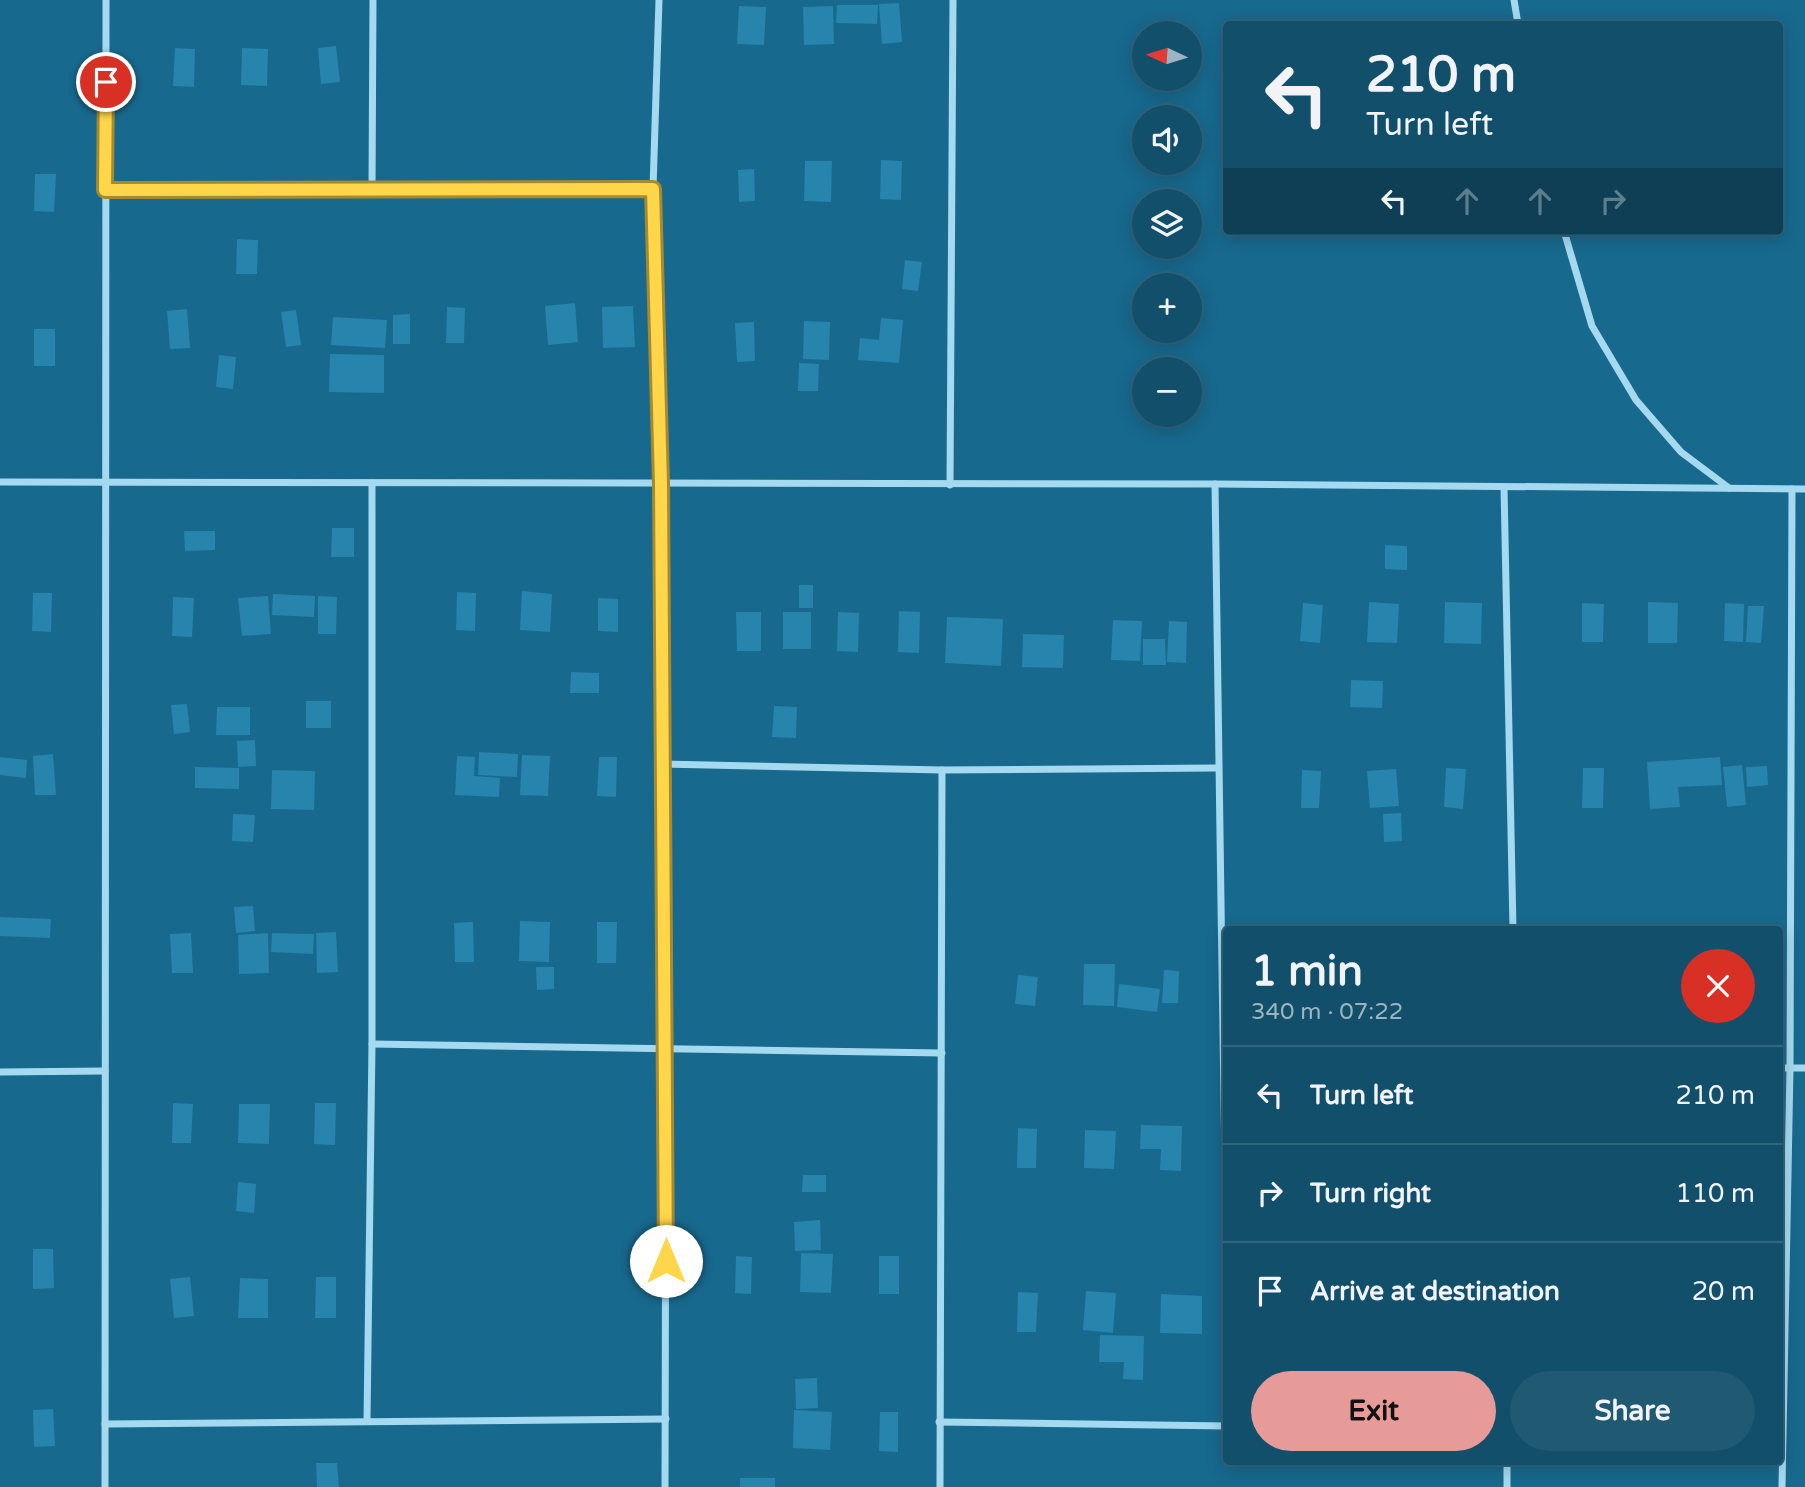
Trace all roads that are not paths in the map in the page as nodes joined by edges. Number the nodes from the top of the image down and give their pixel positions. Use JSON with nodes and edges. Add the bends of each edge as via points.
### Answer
{"nodes":[{"id":1,"x":106,"y":0,"type":"edge"},
{"id":2,"x":373,"y":0,"type":"edge"},
{"id":3,"x":659,"y":0,"type":"edge"},
{"id":4,"x":953,"y":0,"type":"edge"},
{"id":5,"x":1514,"y":0,"type":"edge"},
{"id":6,"x":1518,"y":21,"type":"edge"},
{"id":7,"x":653,"y":189,"type":"junction"},
{"id":8,"x":105,"y":190,"type":"junction"},
{"id":9,"x":372,"y":190,"type":"junction"},
{"id":10,"x":1565,"y":235,"type":"edge"},
{"id":11,"x":107,"y":481,"type":"junction"},
{"id":12,"x":0,"y":482,"type":"edge"},
{"id":13,"x":372,"y":483,"type":"junction"},
{"id":14,"x":661,"y":484,"type":"junction"},
{"id":15,"x":1214,"y":484,"type":"junction"},
{"id":16,"x":950,"y":485,"type":"junction"},
{"id":17,"x":1504,"y":486,"type":"junction"},
{"id":18,"x":1730,"y":488,"type":"junction"},
{"id":19,"x":1792,"y":489,"type":"junction"},
{"id":20,"x":1805,"y":489,"type":"edge"},
{"id":21,"x":662,"y":764,"type":"junction"},
{"id":22,"x":1217,"y":768,"type":"junction"},
{"id":23,"x":942,"y":769,"type":"junction"},
{"id":24,"x":1513,"y":926,"type":"edge"},
{"id":25,"x":1223,"y":963,"type":"edge"},
{"id":26,"x":372,"y":1044,"type":"junction"},
{"id":27,"x":666,"y":1050,"type":"junction"},
{"id":28,"x":942,"y":1053,"type":"junction"},
{"id":29,"x":1783,"y":1068,"type":"edge"},
{"id":30,"x":1790,"y":1068,"type":"junction"},
{"id":31,"x":1805,"y":1068,"type":"edge"},
{"id":32,"x":105,"y":1071,"type":"junction"},
{"id":33,"x":0,"y":1072,"type":"edge"},
{"id":34,"x":666,"y":1419,"type":"junction"},
{"id":35,"x":366,"y":1420,"type":"junction"},
{"id":36,"x":939,"y":1422,"type":"junction"},
{"id":37,"x":105,"y":1424,"type":"junction"},
{"id":38,"x":1223,"y":1426,"type":"edge"},
{"id":39,"x":1783,"y":1435,"type":"edge"},
{"id":40,"x":1507,"y":1465,"type":"edge"},
{"id":41,"x":1782,"y":1465,"type":"edge"},
{"id":42,"x":105,"y":1487,"type":"edge"},
{"id":43,"x":666,"y":1487,"type":"edge"},
{"id":44,"x":940,"y":1487,"type":"edge"},
{"id":45,"x":1507,"y":1487,"type":"edge"},
{"id":46,"x":1782,"y":1487,"type":"edge"}],
"edges":[{"from":1,"to":8,"type":"street"},
{"from":2,"to":9,"type":"street"},
{"from":3,"to":7,"type":"street"},
{"from":4,"to":16,"type":"street"},
{"from":5,"to":6,"type":"street"},
{"from":7,"to":9,"type":"street"},
{"from":7,"to":14,"type":"street"},
{"from":8,"to":9,"type":"street"},
{"from":8,"to":11,"type":"street"},
{"from":10,"to":18,"type":"street","via":[[1592,326],[1636,400],[1681,452]]},
{"from":11,"to":12,"type":"street"},
{"from":11,"to":13,"type":"street"},
{"from":11,"to":32,"type":"street"},
{"from":13,"to":14,"type":"street"},
{"from":13,"to":26,"type":"street"},
{"from":14,"to":16,"type":"street"},
{"from":14,"to":21,"type":"street"},
{"from":15,"to":16,"type":"street"},
{"from":15,"to":17,"type":"street"},
{"from":15,"to":22,"type":"street"},
{"from":17,"to":18,"type":"street"},
{"from":17,"to":24,"type":"street"},
{"from":18,"to":19,"type":"street"},
{"from":19,"to":20,"type":"street"},
{"from":19,"to":30,"type":"street"},
{"from":21,"to":23,"type":"street"},
{"from":21,"to":27,"type":"street"},
{"from":22,"to":23,"type":"street"},
{"from":22,"to":25,"type":"street"},
{"from":23,"to":28,"type":"street"},
{"from":26,"to":27,"type":"street"},
{"from":26,"to":35,"type":"street"},
{"from":27,"to":28,"type":"street"},
{"from":27,"to":34,"type":"street"},
{"from":28,"to":36,"type":"street"},
{"from":29,"to":30,"type":"street"},
{"from":30,"to":31,"type":"street"},
{"from":30,"to":39,"type":"street"},
{"from":32,"to":33,"type":"street"},
{"from":32,"to":37,"type":"street"},
{"from":34,"to":35,"type":"street"},
{"from":34,"to":43,"type":"street"},
{"from":35,"to":37,"type":"street"},
{"from":36,"to":38,"type":"street"},
{"from":36,"to":44,"type":"street"},
{"from":37,"to":42,"type":"street"},
{"from":40,"to":45,"type":"street"},
{"from":41,"to":46,"type":"street"}]}
